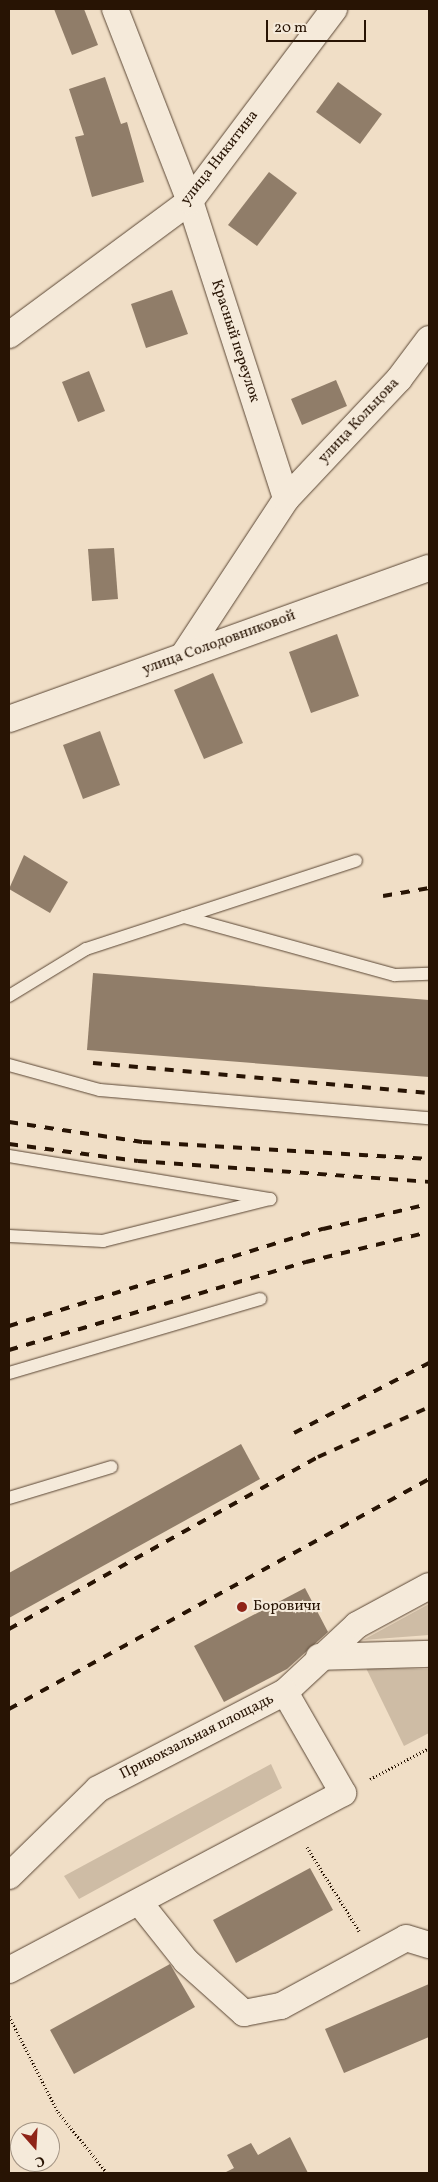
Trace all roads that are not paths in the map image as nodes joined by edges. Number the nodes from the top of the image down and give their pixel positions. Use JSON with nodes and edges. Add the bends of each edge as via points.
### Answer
{"nodes":[{"id":1,"x":115,"y":9,"type":"edge"},
{"id":2,"x":334,"y":9,"type":"edge"},
{"id":3,"x":190,"y":201,"type":"junction"},
{"id":4,"x":9,"y":335,"type":"edge"},
{"id":5,"x":429,"y":339,"type":"edge"},
{"id":6,"x":429,"y":366,"type":"edge"},
{"id":7,"x":399,"y":379,"type":"junction"},
{"id":8,"x":286,"y":499,"type":"junction"},
{"id":9,"x":429,"y":568,"type":"edge"},
{"id":10,"x":183,"y":656,"type":"junction"},
{"id":11,"x":9,"y":719,"type":"edge"},
{"id":12,"x":356,"y":861,"type":"dead end"},
{"id":13,"x":184,"y":917,"type":"junction"},
{"id":14,"x":429,"y":974,"type":"edge"},
{"id":15,"x":9,"y":996,"type":"edge"},
{"id":16,"x":9,"y":1064,"type":"edge"},
{"id":17,"x":429,"y":1118,"type":"edge"},
{"id":18,"x":9,"y":1156,"type":"edge"},
{"id":19,"x":9,"y":1236,"type":"edge"},
{"id":20,"x":260,"y":1299,"type":"dead end"},
{"id":21,"x":9,"y":1373,"type":"edge"},
{"id":22,"x":111,"y":1467,"type":"dead end"},
{"id":23,"x":9,"y":1498,"type":"edge"},
{"id":24,"x":429,"y":1586,"type":"edge"},
{"id":25,"x":429,"y":1654,"type":"edge"},
{"id":26,"x":318,"y":1657,"type":"junction"},
{"id":27,"x":284,"y":1692,"type":"junction"},
{"id":28,"x":9,"y":1876,"type":"edge"},
{"id":29,"x":139,"y":1902,"type":"junction"},
{"id":30,"x":429,"y":1945,"type":"edge"},
{"id":31,"x":9,"y":1970,"type":"edge"}],
"edges":[{"from":1,"to":3,"type":"street","name":"Красный переулок"},
{"from":2,"to":3,"type":"street","name":"улица Никитина"},
{"from":3,"to":4,"type":"street","name":"улица Никитина"},
{"from":3,"to":8,"type":"street","name":"Красный переулок"},
{"from":5,"to":7,"type":"street","name":"улица Кольцова"},
{"from":6,"to":7,"type":"street"},
{"from":7,"to":8,"type":"street","name":"улица Кольцова"},
{"from":8,"to":10,"type":"street"},
{"from":9,"to":10,"type":"street","name":"улица Солодовниковой"},
{"from":10,"to":11,"type":"street","name":"улица Солодовниковой"},
{"from":12,"to":13,"type":"lane"},
{"from":13,"to":14,"type":"lane","via":[[395,974]]},
{"from":13,"to":15,"type":"lane","via":[[86,949]]},
{"from":16,"to":17,"type":"lane","via":[[100,1090]]},
{"from":18,"to":19,"type":"lane","via":[[270,1199],[103,1241]]},
{"from":20,"to":21,"type":"lane"},
{"from":22,"to":23,"type":"lane"},
{"from":24,"to":26,"type":"street","via":[[357,1625]]},
{"from":25,"to":26,"type":"street"},
{"from":26,"to":27,"type":"street"},
{"from":27,"to":28,"type":"street","name":"Привокзальная площадь","via":[[98,1789]]},
{"from":27,"to":29,"type":"street","name":"Привокзальная площадь","via":[[343,1793]]},
{"from":29,"to":30,"type":"street","via":[[186,1961],[244,2013],[281,2006],[406,1938]]},
{"from":29,"to":31,"type":"street"}]}
